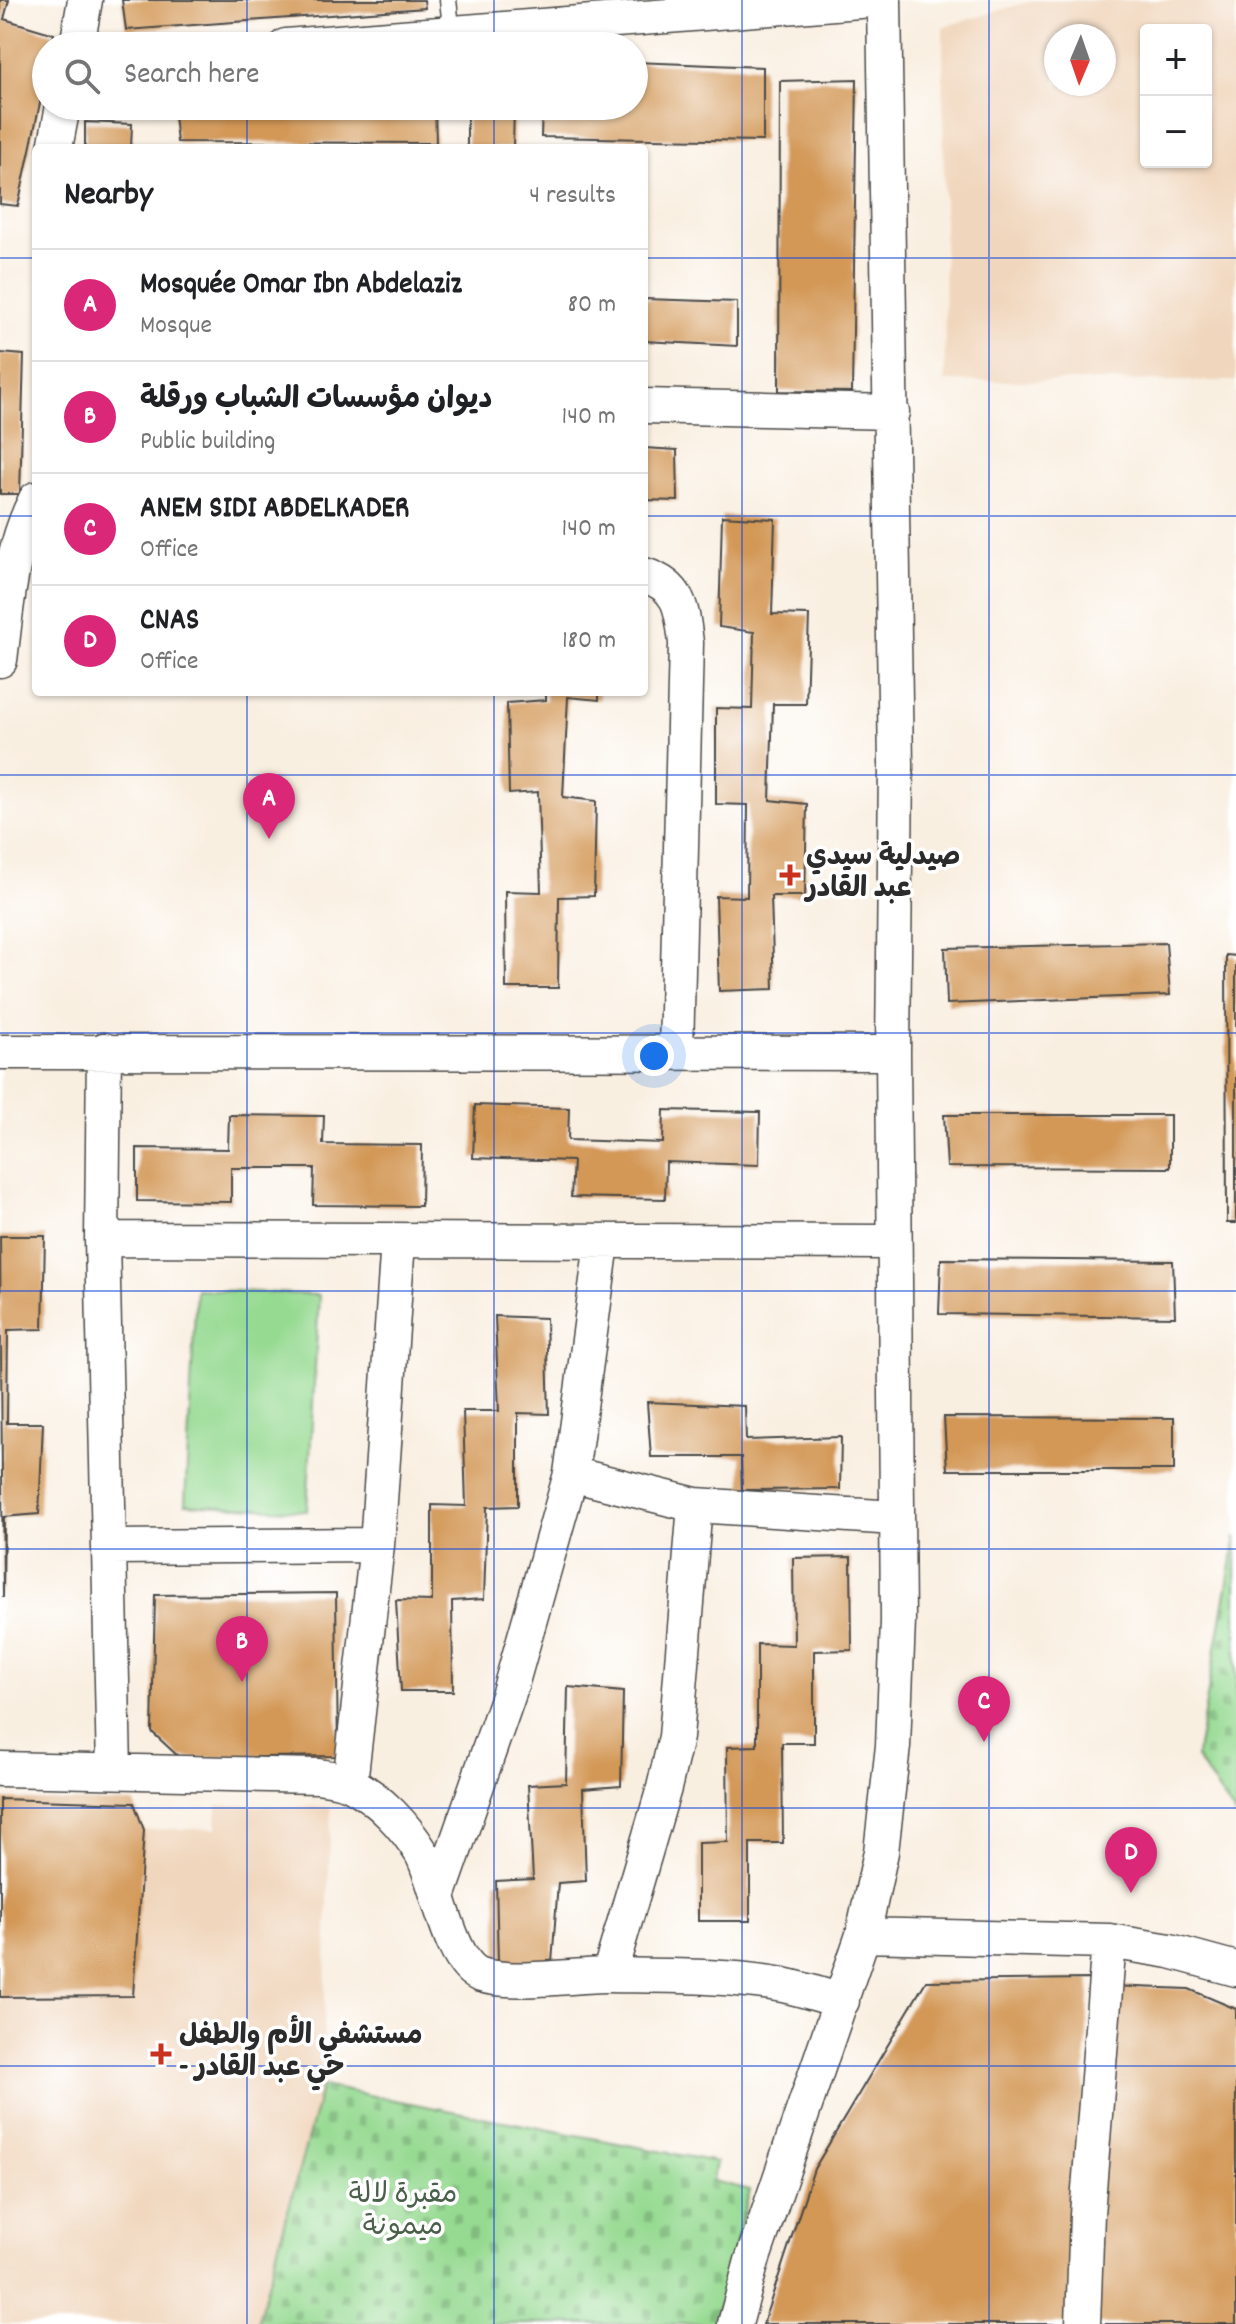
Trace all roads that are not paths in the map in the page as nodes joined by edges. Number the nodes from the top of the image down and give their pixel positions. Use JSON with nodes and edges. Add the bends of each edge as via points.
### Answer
{"nodes":[{"id":1,"x":85,"y":0,"type":"edge"},
{"id":2,"x":448,"y":0,"type":"edge"},
{"id":3,"x":872,"y":0,"type":"edge"},
{"id":4,"x":884,"y":0,"type":"edge"},
{"id":5,"x":707,"y":6,"type":"edge"},
{"id":6,"x":79,"y":32,"type":"edge"},
{"id":7,"x":452,"y":32,"type":"edge"},
{"id":8,"x":478,"y":32,"type":"edge"},
{"id":9,"x":60,"y":120,"type":"edge"},
{"id":10,"x":56,"y":144,"type":"edge"},
{"id":11,"x":648,"y":406,"type":"edge"},
{"id":12,"x":892,"y":412,"type":"junction"},
{"id":13,"x":20,"y":516,"type":"edge"},
{"id":14,"x":23,"y":570,"type":"edge"},
{"id":15,"x":648,"y":577,"type":"edge"},
{"id":16,"x":0,"y":660,"type":"edge"},
{"id":17,"x":104,"y":1050,"type":"junction"},
{"id":18,"x":0,"y":1052,"type":"edge"},
{"id":19,"x":676,"y":1052,"type":"junction"},
{"id":20,"x":893,"y":1053,"type":"junction"},
{"id":21,"x":102,"y":1239,"type":"junction"},
{"id":22,"x":398,"y":1241,"type":"junction"},
{"id":23,"x":894,"y":1242,"type":"junction"},
{"id":24,"x":602,"y":1243,"type":"junction"},
{"id":25,"x":571,"y":1474,"type":"junction"},
{"id":26,"x":695,"y":1505,"type":"junction"},
{"id":27,"x":895,"y":1518,"type":"junction"},
{"id":28,"x":377,"y":1545,"type":"junction"},
{"id":29,"x":111,"y":1547,"type":"junction"},
{"id":30,"x":0,"y":1769,"type":"edge"},
{"id":31,"x":114,"y":1770,"type":"junction"},
{"id":32,"x":350,"y":1783,"type":"junction"},
{"id":33,"x":439,"y":1894,"type":"junction"},
{"id":34,"x":863,"y":1935,"type":"junction"},
{"id":35,"x":1109,"y":1941,"type":"junction"},
{"id":36,"x":1236,"y":1969,"type":"edge"},
{"id":37,"x":609,"y":1975,"type":"junction"},
{"id":38,"x":842,"y":2001,"type":"junction"},
{"id":39,"x":735,"y":2324,"type":"edge"},
{"id":40,"x":1083,"y":2324,"type":"edge"}],
"edges":[{"from":1,"to":6,"type":"street"},
{"from":2,"to":7,"type":"lane"},
{"from":3,"to":5,"type":"street"},
{"from":4,"to":12,"type":"street"},
{"from":5,"to":8,"type":"street"},
{"from":9,"to":10,"type":"street"},
{"from":11,"to":12,"type":"street"},
{"from":12,"to":20,"type":"street"},
{"from":13,"to":14,"type":"street"},
{"from":14,"to":16,"type":"street"},
{"from":15,"to":19,"type":"street","via":[[672,587],[682,605],[686,643]]},
{"from":17,"to":18,"type":"street"},
{"from":17,"to":19,"type":"street"},
{"from":17,"to":21,"type":"street"},
{"from":19,"to":20,"type":"street"},
{"from":20,"to":23,"type":"street"},
{"from":21,"to":22,"type":"street"},
{"from":21,"to":29,"type":"street"},
{"from":22,"to":24,"type":"street"},
{"from":22,"to":28,"type":"street"},
{"from":23,"to":24,"type":"street"},
{"from":23,"to":27,"type":"street"},
{"from":24,"to":25,"type":"street"},
{"from":25,"to":26,"type":"street"},
{"from":25,"to":33,"type":"street","via":[[508,1696]]},
{"from":26,"to":27,"type":"street"},
{"from":26,"to":37,"type":"street","via":[[676,1737]]},
{"from":27,"to":34,"type":"street","via":[[893,1746],[881,1852]]},
{"from":28,"to":29,"type":"street"},
{"from":28,"to":32,"type":"street"},
{"from":29,"to":31,"type":"street"},
{"from":30,"to":31,"type":"street"},
{"from":31,"to":32,"type":"street","via":[[318,1776]]},
{"from":32,"to":33,"type":"street","via":[[399,1822],[421,1853]]},
{"from":33,"to":37,"type":"street","via":[[451,1937],[464,1961],[479,1974]]},
{"from":34,"to":35,"type":"street"},
{"from":34,"to":38,"type":"street"},
{"from":35,"to":36,"type":"street"},
{"from":35,"to":40,"type":"street"},
{"from":37,"to":38,"type":"street","via":[[783,1985]]},
{"from":38,"to":39,"type":"street"}]}
